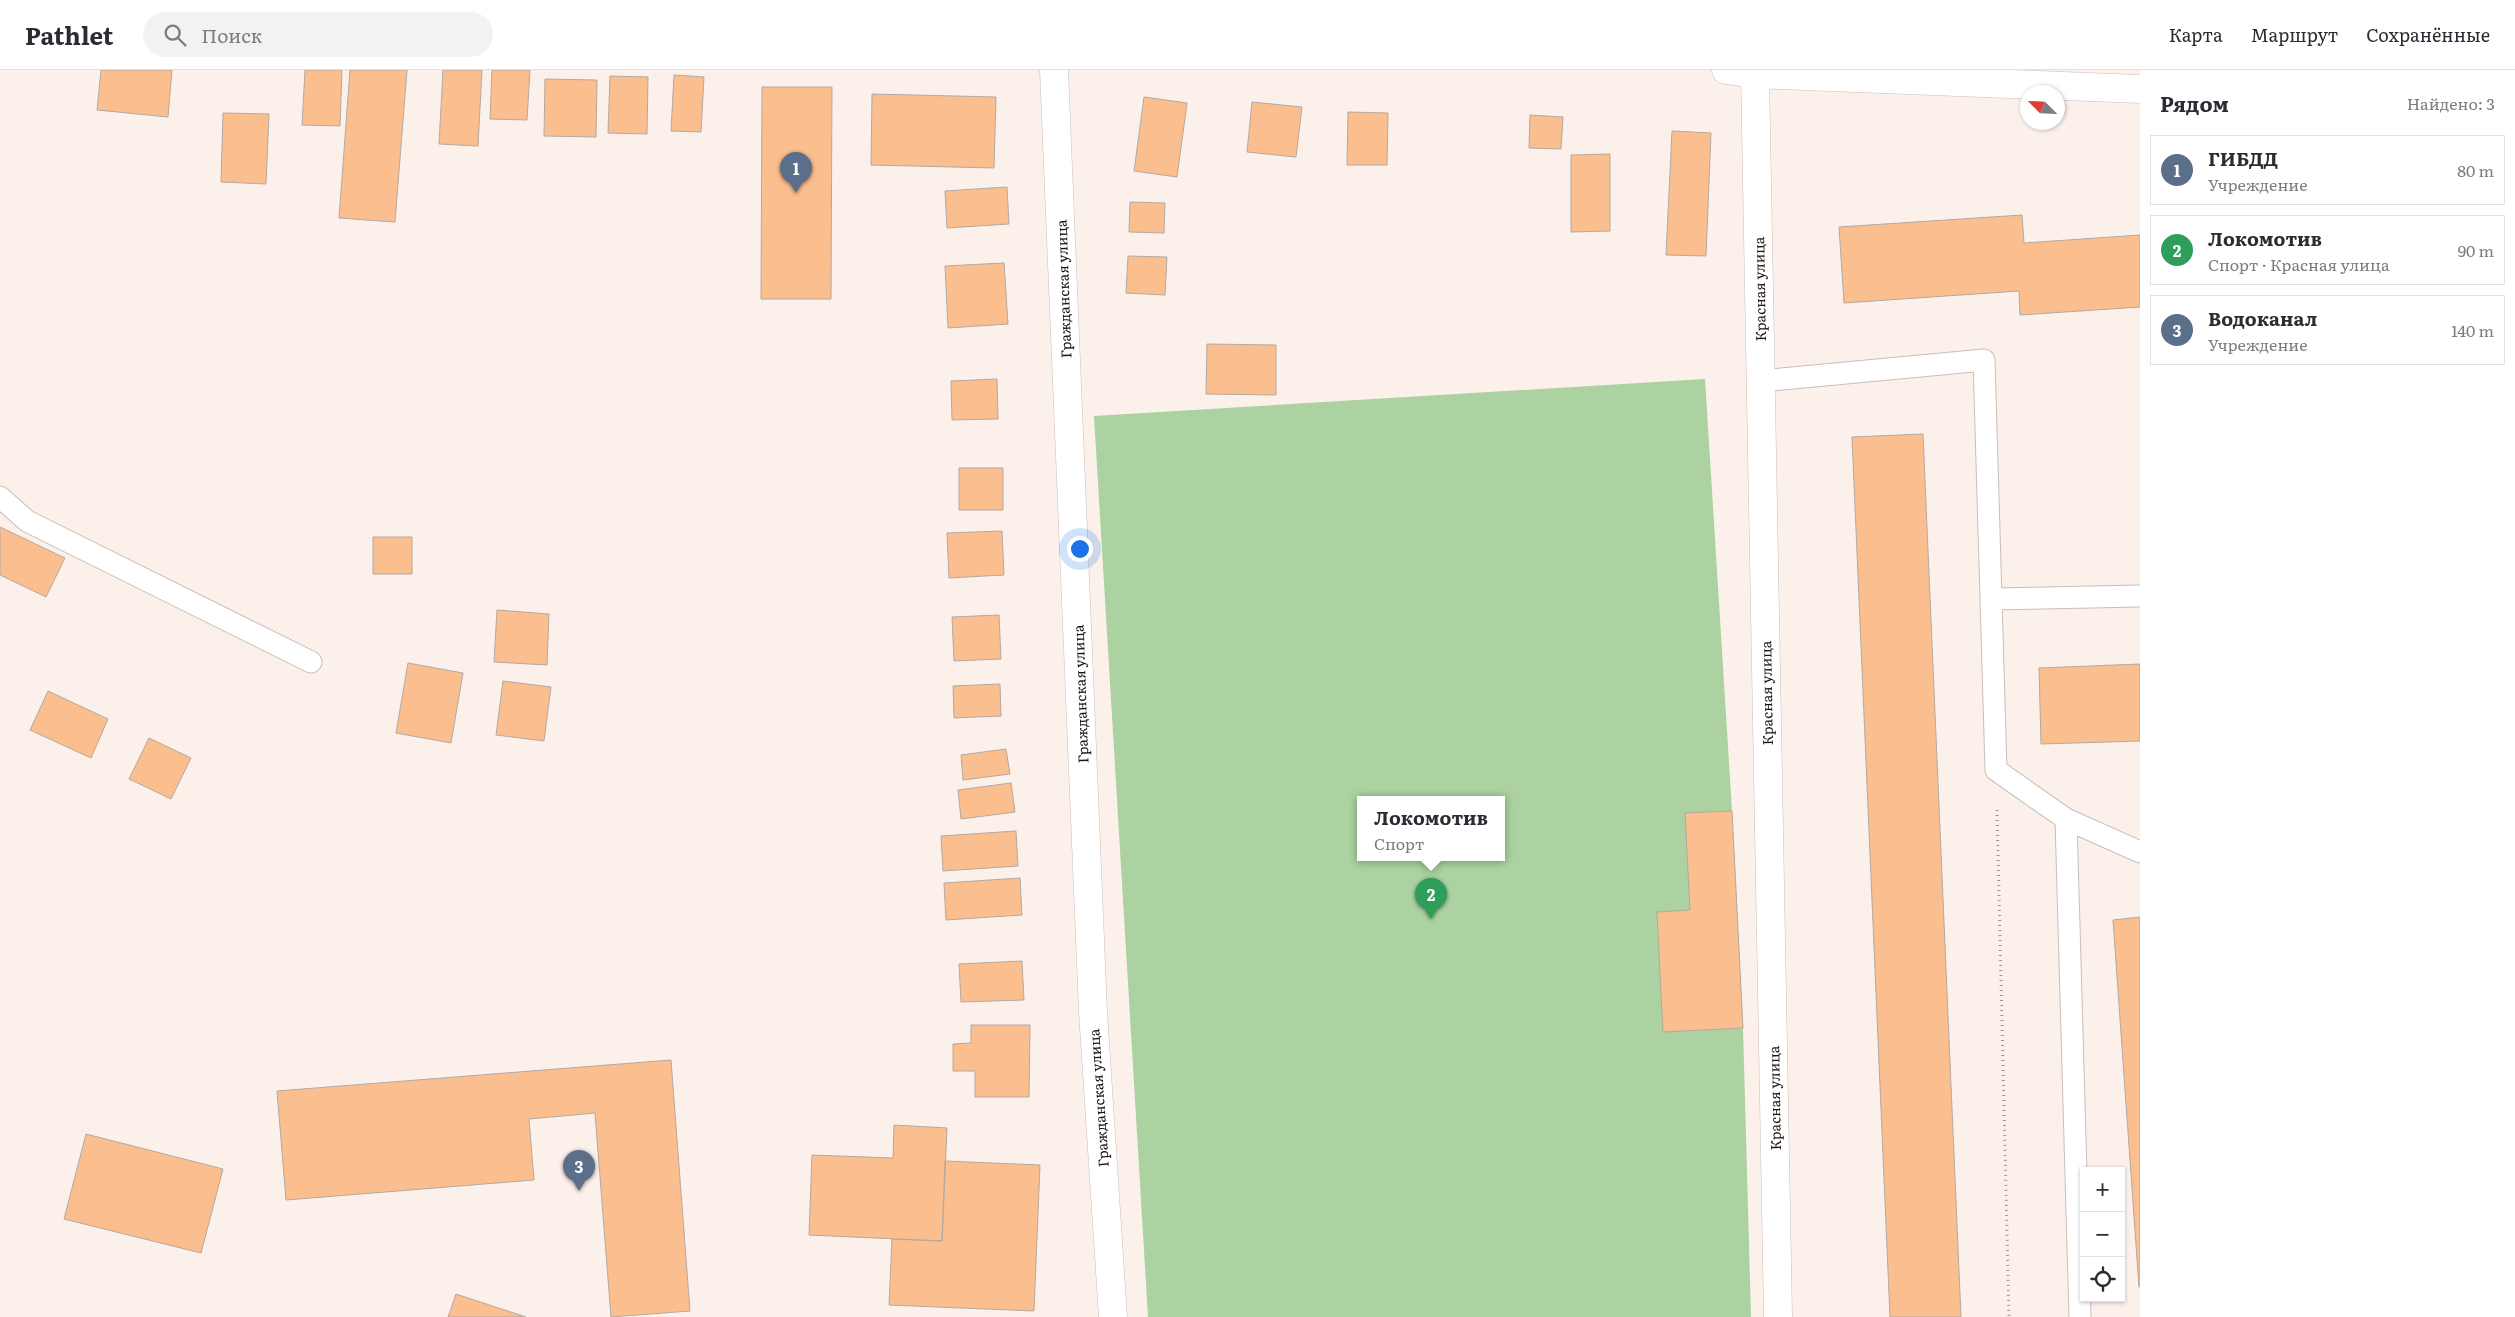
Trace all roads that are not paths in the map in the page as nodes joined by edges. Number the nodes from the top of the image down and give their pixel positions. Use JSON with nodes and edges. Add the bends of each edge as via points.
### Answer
{"nodes":[{"id":1,"x":1054,"y":70,"type":"edge"},
{"id":2,"x":1726,"y":70,"type":"edge"},
{"id":3,"x":1755,"y":72,"type":"edge"},
{"id":4,"x":2140,"y":88,"type":"edge"},
{"id":5,"x":1761,"y":381,"type":"junction"},
{"id":6,"x":0,"y":497,"type":"edge"},
{"id":7,"x":2140,"y":596,"type":"edge"},
{"id":8,"x":1991,"y":599,"type":"junction"},
{"id":9,"x":311,"y":662,"type":"dead end"},
{"id":10,"x":2066,"y":819,"type":"junction"},
{"id":11,"x":2140,"y":852,"type":"edge"},
{"id":12,"x":1113,"y":1317,"type":"edge"},
{"id":13,"x":1778,"y":1317,"type":"edge"},
{"id":14,"x":2080,"y":1317,"type":"edge"}],
"edges":[{"from":1,"to":12,"type":"street","name":"Гражданская улица","via":[[1093,1012]]},
{"from":2,"to":3,"type":"street"},
{"from":3,"to":4,"type":"street"},
{"from":3,"to":5,"type":"street","name":"Красная улица"},
{"from":5,"to":8,"type":"lane","via":[[1984,360]]},
{"from":5,"to":13,"type":"street","name":"Красная улица"},
{"from":6,"to":9,"type":"lane","via":[[27,521]]},
{"from":7,"to":8,"type":"lane"},
{"from":8,"to":10,"type":"lane","via":[[1996,770]]},
{"from":10,"to":11,"type":"lane"},
{"from":10,"to":14,"type":"lane"}]}
